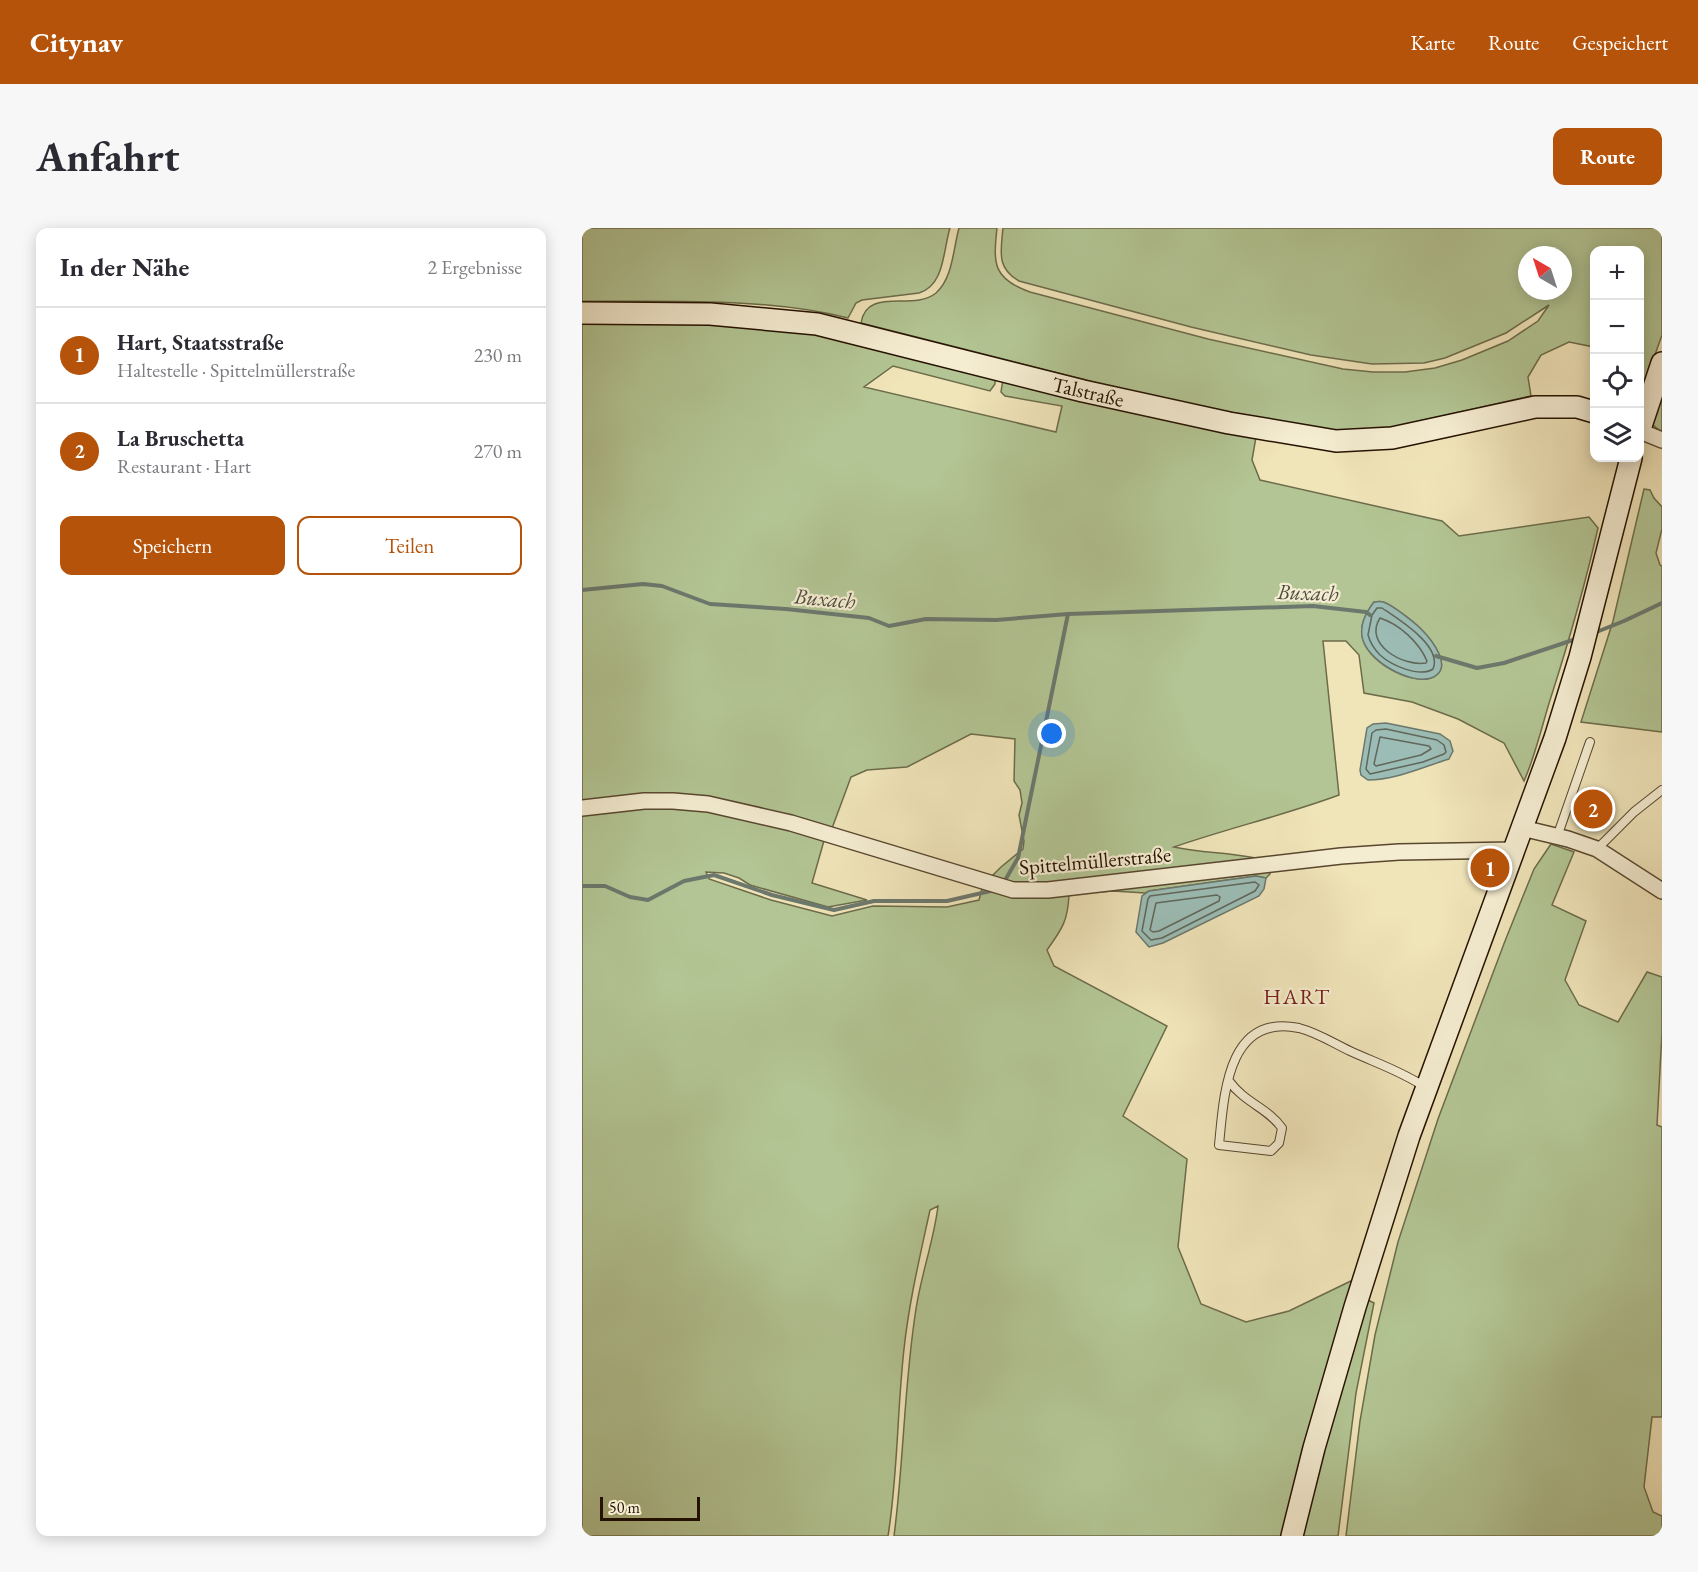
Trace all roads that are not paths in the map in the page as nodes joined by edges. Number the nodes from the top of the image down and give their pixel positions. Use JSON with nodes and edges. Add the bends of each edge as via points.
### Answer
{"nodes":[{"id":1,"x":582,"y":313,"type":"edge"},
{"id":2,"x":1662,"y":363,"type":"edge"},
{"id":3,"x":1590,"y":411,"type":"edge"},
{"id":4,"x":1644,"y":418,"type":"edge"},
{"id":5,"x":1644,"y":432,"type":"edge"},
{"id":6,"x":1662,"y":440,"type":"edge"},
{"id":7,"x":1631,"y":462,"type":"edge"},
{"id":8,"x":1590,"y":742,"type":"dead end"},
{"id":9,"x":1662,"y":790,"type":"edge"},
{"id":10,"x":582,"y":808,"type":"edge"},
{"id":11,"x":1522,"y":828,"type":"junction"},
{"id":12,"x":1557,"y":837,"type":"junction"},
{"id":13,"x":1597,"y":849,"type":"junction"},
{"id":14,"x":1514,"y":850,"type":"junction"},
{"id":15,"x":1662,"y":891,"type":"edge"},
{"id":16,"x":1229,"y":1081,"type":"junction"},
{"id":17,"x":1426,"y":1087,"type":"junction"},
{"id":18,"x":1292,"y":1536,"type":"edge"}],
"edges":[{"from":1,"to":3,"type":"main road","name":"Talstraße","via":[[710,314],[817,324],[1083,392],[1336,441],[1392,438],[1535,407]]},
{"from":2,"to":4,"type":"main road"},
{"from":5,"to":6,"type":"street"},
{"from":7,"to":11,"type":"main road","via":[[1580,657]]},
{"from":8,"to":12,"type":"lane"},
{"from":9,"to":13,"type":"lane"},
{"from":10,"to":14,"type":"street","name":"Spittelmüllerstraße","via":[[644,801],[708,804],[791,823],[1013,890],[1048,890],[1341,856]]},
{"from":11,"to":12,"type":"street"},
{"from":11,"to":14,"type":"main road"},
{"from":12,"to":13,"type":"street"},
{"from":13,"to":15,"type":"street"},
{"from":14,"to":17,"type":"main road"},
{"from":16,"to":16,"type":"lane","via":[[1220,1145],[1270,1151],[1279,1143],[1282,1128],[1275,1118],[1239,1094]]},
{"from":16,"to":17,"type":"lane","via":[[1243,1043],[1274,1027],[1316,1033]]},
{"from":17,"to":18,"type":"main road","via":[[1355,1307]]}]}
